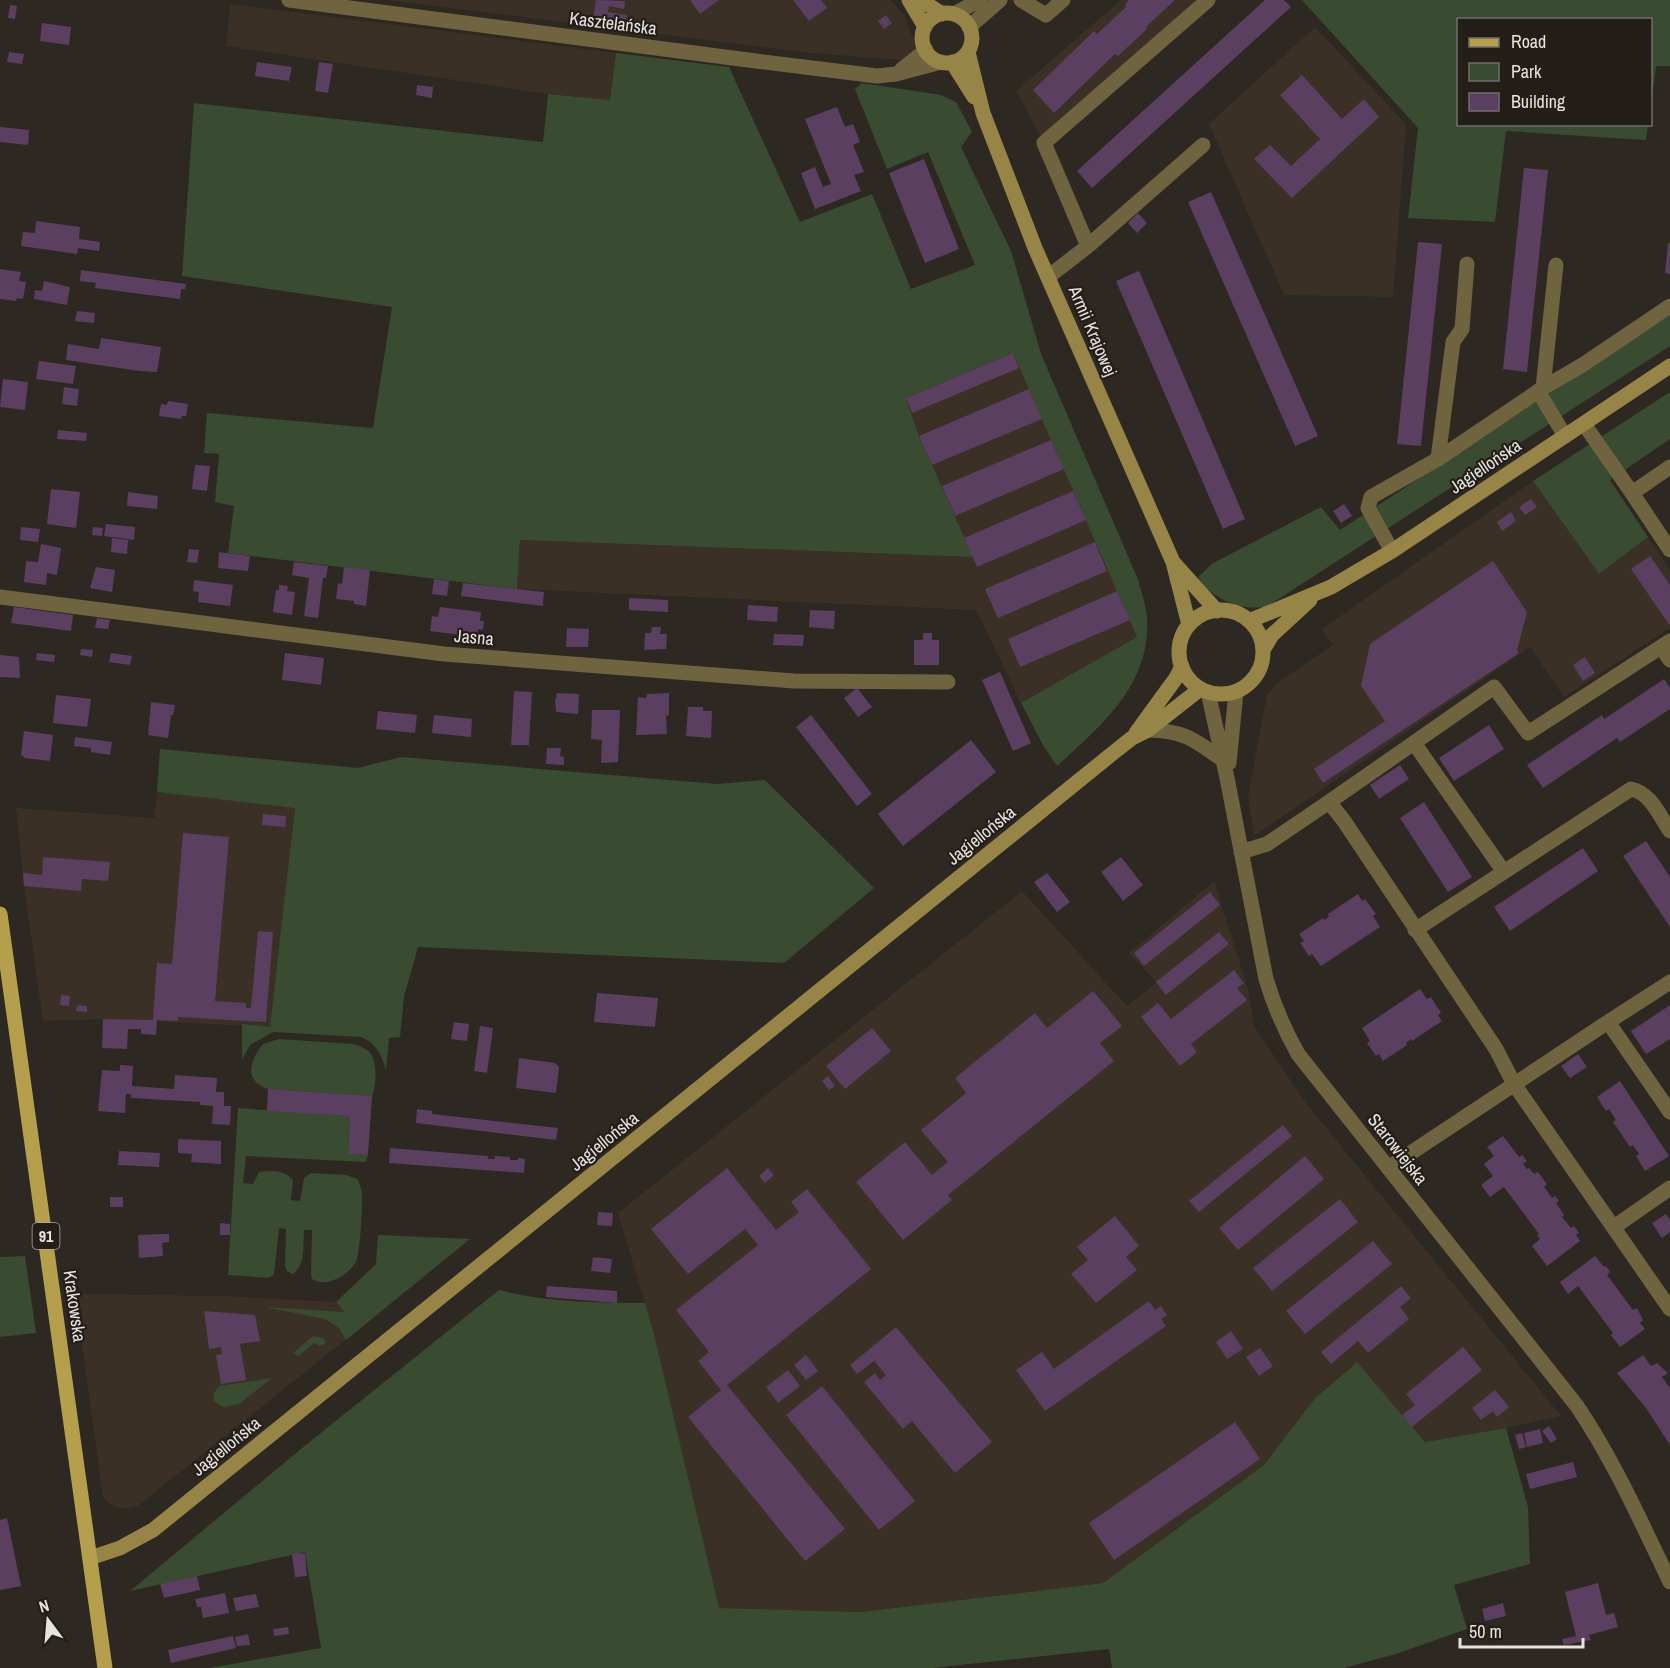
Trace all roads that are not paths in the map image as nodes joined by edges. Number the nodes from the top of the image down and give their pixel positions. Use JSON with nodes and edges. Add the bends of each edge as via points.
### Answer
{"nodes":[{"id":1,"x":289,"y":0,"type":"edge"},
{"id":2,"x":909,"y":0,"type":"edge"},
{"id":3,"x":921,"y":0,"type":"edge"},
{"id":4,"x":980,"y":0,"type":"edge"},
{"id":5,"x":1000,"y":0,"type":"edge"},
{"id":6,"x":1021,"y":0,"type":"edge"},
{"id":7,"x":1063,"y":0,"type":"edge"},
{"id":8,"x":1208,"y":0,"type":"edge"},
{"id":9,"x":948,"y":14,"type":"junction"},
{"id":10,"x":925,"y":27,"type":"junction"},
{"id":11,"x":969,"y":27,"type":"junction"},
{"id":12,"x":926,"y":50,"type":"junction"},
{"id":13,"x":968,"y":51,"type":"junction"},
{"id":14,"x":947,"y":62,"type":"junction"},
{"id":15,"x":896,"y":74,"type":"junction"},
{"id":16,"x":983,"y":113,"type":"junction"},
{"id":17,"x":1203,"y":145,"type":"dead end"},
{"id":18,"x":1088,"y":246,"type":"junction"},
{"id":19,"x":1467,"y":264,"type":"dead end"},
{"id":20,"x":1556,"y":265,"type":"dead end"},
{"id":21,"x":1048,"y":277,"type":"junction"},
{"id":22,"x":1668,"y":311,"type":"edge"},
{"id":23,"x":1670,"y":366,"type":"edge"},
{"id":24,"x":1540,"y":390,"type":"junction"},
{"id":25,"x":1584,"y":424,"type":"junction"},
{"id":26,"x":1565,"y":436,"type":"junction"},
{"id":27,"x":1438,"y":459,"type":"junction"},
{"id":28,"x":1670,"y":467,"type":"edge"},
{"id":29,"x":1632,"y":493,"type":"junction"},
{"id":30,"x":1670,"y":550,"type":"edge"},
{"id":31,"x":1392,"y":551,"type":"junction"},
{"id":32,"x":1173,"y":562,"type":"junction"},
{"id":33,"x":1318,"y":593,"type":"junction"},
{"id":34,"x":0,"y":597,"type":"edge"},
{"id":35,"x":1217,"y":611,"type":"junction"},
{"id":36,"x":1249,"y":621,"type":"junction"},
{"id":37,"x":1190,"y":625,"type":"junction"},
{"id":38,"x":1667,"y":649,"type":"edge"},
{"id":39,"x":1263,"y":650,"type":"junction"},
{"id":40,"x":1182,"y":666,"type":"junction"},
{"id":41,"x":948,"y":682,"type":"dead end"},
{"id":42,"x":1204,"y":691,"type":"junction"},
{"id":43,"x":1236,"y":692,"type":"junction"},
{"id":44,"x":1148,"y":730,"type":"junction"},
{"id":45,"x":1132,"y":738,"type":"junction"},
{"id":46,"x":1414,"y":743,"type":"junction"},
{"id":47,"x":1224,"y":761,"type":"junction"},
{"id":48,"x":1227,"y":778,"type":"junction"},
{"id":49,"x":1329,"y":802,"type":"junction"},
{"id":50,"x":1670,"y":831,"type":"edge"},
{"id":51,"x":1241,"y":852,"type":"junction"},
{"id":52,"x":1504,"y":872,"type":"junction"},
{"id":53,"x":0,"y":914,"type":"edge"},
{"id":54,"x":1415,"y":930,"type":"junction"},
{"id":55,"x":1670,"y":982,"type":"edge"},
{"id":56,"x":1608,"y":1022,"type":"junction"},
{"id":57,"x":1514,"y":1084,"type":"junction"},
{"id":58,"x":1670,"y":1112,"type":"edge"},
{"id":59,"x":1388,"y":1168,"type":"junction"},
{"id":60,"x":1670,"y":1188,"type":"edge"},
{"id":61,"x":1614,"y":1227,"type":"junction"},
{"id":62,"x":1670,"y":1310,"type":"edge"},
{"id":63,"x":90,"y":1558,"type":"junction"},
{"id":64,"x":1670,"y":1582,"type":"edge"},
{"id":65,"x":105,"y":1668,"type":"edge"}],
"edges":[{"from":1,"to":15,"type":"street","name":"Kasztelańska","via":[[748,60]]},
{"from":2,"to":10,"type":"street"},
{"from":3,"to":9,"type":"street"},
{"from":4,"to":9,"type":"street"},
{"from":5,"to":11,"type":"street"},
{"from":6,"to":7,"type":"street","via":[[1046,15]]},
{"from":8,"to":18,"type":"street","via":[[1044,142]]},
{"from":9,"to":10,"type":"street","via":[[932,18]]},
{"from":9,"to":11,"type":"street"},
{"from":10,"to":12,"type":"street","via":[[922,39]]},
{"from":11,"to":13,"type":"street","via":[[972,39]]},
{"from":12,"to":14,"type":"street"},
{"from":12,"to":15,"type":"street"},
{"from":13,"to":14,"type":"street","via":[[958,60]]},
{"from":13,"to":16,"type":"street","name":"Armii Krajowej"},
{"from":14,"to":15,"type":"street","name":"Kasztelańska"},
{"from":14,"to":16,"type":"street","name":"Armii Krajowej"},
{"from":16,"to":21,"type":"street","name":"Armii Krajowej"},
{"from":17,"to":18,"type":"street"},
{"from":18,"to":21,"type":"street"},
{"from":19,"to":27,"type":"street","via":[[1462,329],[1453,342]]},
{"from":20,"to":24,"type":"street"},
{"from":21,"to":32,"type":"street","name":"Armii Krajowej"},
{"from":22,"to":24,"type":"street"},
{"from":23,"to":25,"type":"street","name":"Jagiellońska"},
{"from":24,"to":26,"type":"street"},
{"from":24,"to":27,"type":"street"},
{"from":25,"to":26,"type":"street","name":"Jagiellońska"},
{"from":25,"to":29,"type":"street"},
{"from":26,"to":31,"type":"street","name":"Jagiellońska"},
{"from":27,"to":31,"type":"street","via":[[1371,497],[1368,508]]},
{"from":28,"to":29,"type":"street"},
{"from":29,"to":30,"type":"street"},
{"from":31,"to":33,"type":"street","name":"Jagiellońska"},
{"from":32,"to":35,"type":"street","name":"Armii Krajowej"},
{"from":32,"to":37,"type":"street","name":"Armii Krajowej"},
{"from":33,"to":36,"type":"street","name":"Jagiellońska"},
{"from":33,"to":39,"type":"street","name":"Jagiellońska","via":[[1272,635]]},
{"from":34,"to":41,"type":"street","name":"Jasna","via":[[444,654],[794,681]]},
{"from":35,"to":36,"type":"street","via":[[1228,611]]},
{"from":35,"to":37,"type":"street"},
{"from":36,"to":39,"type":"street"},
{"from":37,"to":40,"type":"street","via":[[1179,652]]},
{"from":38,"to":46,"type":"street","via":[[1528,733],[1494,687]]},
{"from":39,"to":43,"type":"street","via":[[1257,675]]},
{"from":40,"to":42,"type":"street","via":[[1188,678]]},
{"from":40,"to":45,"type":"street","name":"Jagiellońska"},
{"from":42,"to":43,"type":"street"},
{"from":42,"to":44,"type":"street","name":"Jagiellońska"},
{"from":42,"to":47,"type":"street","name":"Starowiejska"},
{"from":43,"to":48,"type":"street"},
{"from":44,"to":45,"type":"street","name":"Jagiellońska"},
{"from":44,"to":47,"type":"street","via":[[1169,730],[1194,738]]},
{"from":45,"to":63,"type":"street","name":"Jagiellońska","via":[[153,1530],[120,1548]]},
{"from":46,"to":49,"type":"street"},
{"from":46,"to":52,"type":"street"},
{"from":47,"to":48,"type":"street","name":"Starowiejska"},
{"from":48,"to":51,"type":"street","name":"Starowiejska"},
{"from":49,"to":51,"type":"street","via":[[1267,844]]},
{"from":49,"to":54,"type":"street"},
{"from":50,"to":52,"type":"street","via":[[1648,796],[1631,789]]},
{"from":51,"to":59,"type":"street","name":"Starowiejska","via":[[1266,980],[1279,1020],[1298,1054]]},
{"from":52,"to":54,"type":"street"},
{"from":53,"to":63,"type":"main road","name":"Krakowska","number":"91"},
{"from":54,"to":57,"type":"street","via":[[1496,1049]]},
{"from":55,"to":56,"type":"street"},
{"from":56,"to":57,"type":"street"},
{"from":56,"to":58,"type":"street"},
{"from":57,"to":59,"type":"street"},
{"from":57,"to":61,"type":"street"},
{"from":59,"to":64,"type":"street","name":"Starowiejska","via":[[1576,1406],[1610,1462]]},
{"from":60,"to":61,"type":"street"},
{"from":61,"to":62,"type":"street"},
{"from":63,"to":65,"type":"main road","name":"Krakowska","number":"91"}]}
